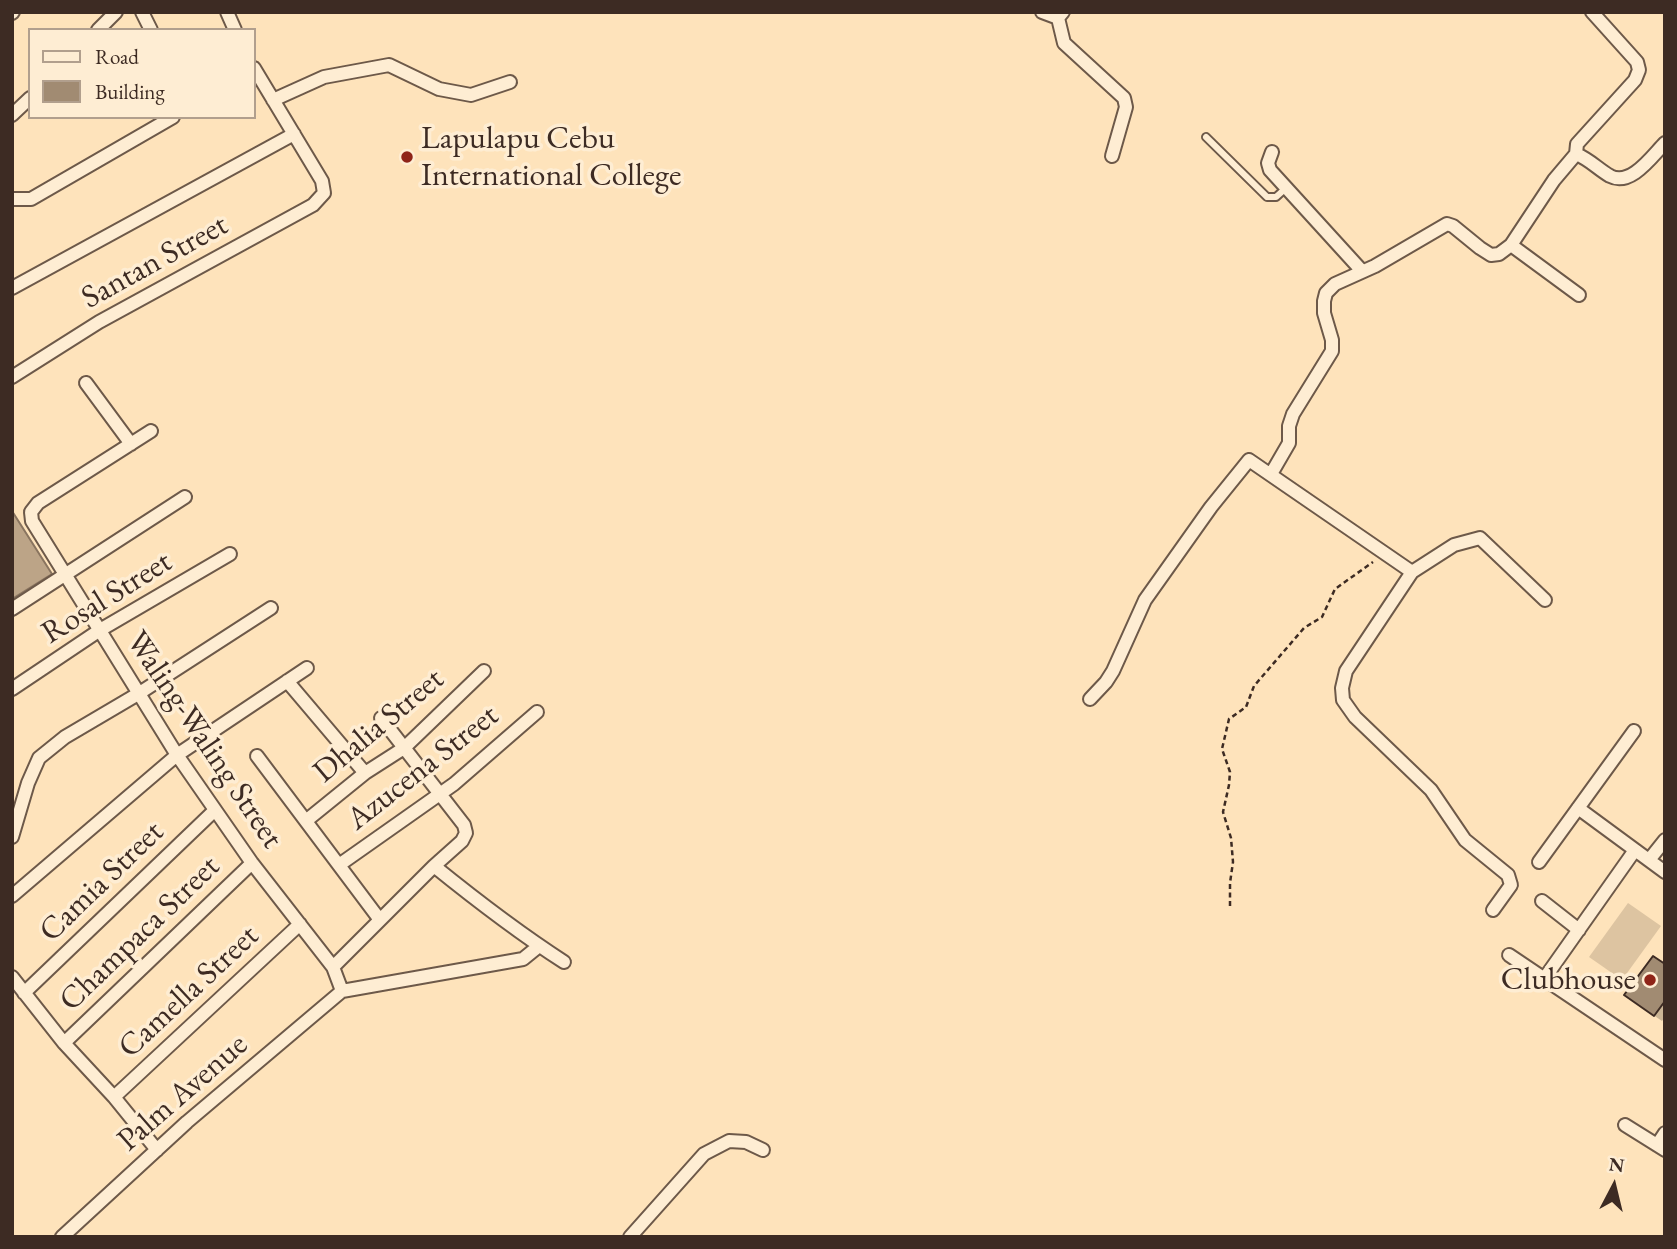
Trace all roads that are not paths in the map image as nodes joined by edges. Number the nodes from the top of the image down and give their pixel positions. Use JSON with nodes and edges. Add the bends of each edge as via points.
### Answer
{"nodes":[{"id":1,"x":116,"y":12,"type":"edge"},
{"id":2,"x":142,"y":12,"type":"edge"},
{"id":3,"x":227,"y":12,"type":"edge"},
{"id":4,"x":1042,"y":12,"type":"edge"},
{"id":5,"x":1592,"y":12,"type":"edge"},
{"id":6,"x":1061,"y":15,"type":"edge"},
{"id":7,"x":100,"y":28,"type":"edge"},
{"id":8,"x":150,"y":28,"type":"edge"},
{"id":9,"x":234,"y":28,"type":"edge"},
{"id":10,"x":256,"y":71,"type":"edge"},
{"id":11,"x":510,"y":82,"type":"dead end"},
{"id":12,"x":28,"y":99,"type":"edge"},
{"id":13,"x":273,"y":100,"type":"junction"},
{"id":14,"x":12,"y":115,"type":"edge"},
{"id":15,"x":170,"y":119,"type":"edge"},
{"id":16,"x":293,"y":134,"type":"junction"},
{"id":17,"x":1206,"y":137,"type":"dead end"},
{"id":18,"x":1665,"y":143,"type":"edge"},
{"id":19,"x":1272,"y":152,"type":"dead end"},
{"id":20,"x":1576,"y":154,"type":"junction"},
{"id":21,"x":1112,"y":156,"type":"dead end"},
{"id":22,"x":1286,"y":188,"type":"junction"},
{"id":23,"x":12,"y":199,"type":"edge"},
{"id":24,"x":1511,"y":245,"type":"junction"},
{"id":25,"x":1362,"y":271,"type":"junction"},
{"id":26,"x":12,"y":288,"type":"edge"},
{"id":27,"x":1579,"y":295,"type":"dead end"},
{"id":28,"x":12,"y":377,"type":"edge"},
{"id":29,"x":86,"y":383,"type":"dead end"},
{"id":30,"x":151,"y":431,"type":"dead end"},
{"id":31,"x":131,"y":444,"type":"junction"},
{"id":32,"x":1271,"y":474,"type":"junction"},
{"id":33,"x":186,"y":496,"type":"dead end"},
{"id":34,"x":230,"y":554,"type":"dead end"},
{"id":35,"x":1412,"y":572,"type":"junction"},
{"id":36,"x":66,"y":574,"type":"junction"},
{"id":37,"x":1545,"y":600,"type":"dead end"},
{"id":38,"x":271,"y":608,"type":"dead end"},
{"id":39,"x":12,"y":609,"type":"edge"},
{"id":40,"x":100,"y":631,"type":"junction"},
{"id":41,"x":307,"y":668,"type":"dead end"},
{"id":42,"x":484,"y":671,"type":"dead end"},
{"id":43,"x":287,"y":681,"type":"junction"},
{"id":44,"x":12,"y":689,"type":"edge"},
{"id":45,"x":138,"y":694,"type":"junction"},
{"id":46,"x":1090,"y":699,"type":"dead end"},
{"id":47,"x":537,"y":712,"type":"dead end"},
{"id":48,"x":381,"y":718,"type":"dead end"},
{"id":49,"x":1634,"y":732,"type":"dead end"},
{"id":50,"x":404,"y":748,"type":"junction"},
{"id":51,"x":177,"y":755,"type":"junction"},
{"id":52,"x":257,"y":756,"type":"dead end"},
{"id":53,"x":365,"y":774,"type":"junction"},
{"id":54,"x":441,"y":794,"type":"junction"},
{"id":55,"x":1578,"y":808,"type":"junction"},
{"id":56,"x":215,"y":810,"type":"junction"},
{"id":57,"x":306,"y":820,"type":"junction"},
{"id":58,"x":12,"y":837,"type":"edge"},
{"id":59,"x":1665,"y":840,"type":"edge"},
{"id":60,"x":1636,"y":850,"type":"junction"},
{"id":61,"x":1649,"y":860,"type":"junction"},
{"id":62,"x":1539,"y":862,"type":"dead end"},
{"id":63,"x":252,"y":863,"type":"junction"},
{"id":64,"x":339,"y":865,"type":"junction"},
{"id":65,"x":434,"y":866,"type":"junction"},
{"id":66,"x":1665,"y":872,"type":"edge"},
{"id":67,"x":12,"y":896,"type":"edge"},
{"id":68,"x":1542,"y":901,"type":"dead end"},
{"id":69,"x":1493,"y":910,"type":"dead end"},
{"id":70,"x":380,"y":920,"type":"junction"},
{"id":71,"x":300,"y":924,"type":"junction"},
{"id":72,"x":1579,"y":930,"type":"junction"},
{"id":73,"x":539,"y":946,"type":"junction"},
{"id":74,"x":1509,"y":955,"type":"dead end"},
{"id":75,"x":564,"y":962,"type":"dead end"},
{"id":76,"x":332,"y":967,"type":"junction"},
{"id":77,"x":12,"y":977,"type":"edge"},
{"id":78,"x":1544,"y":979,"type":"junction"},
{"id":79,"x":342,"y":991,"type":"junction"},
{"id":80,"x":24,"y":993,"type":"junction"},
{"id":81,"x":64,"y":1043,"type":"junction"},
{"id":82,"x":1665,"y":1060,"type":"edge"},
{"id":83,"x":114,"y":1097,"type":"junction"},
{"id":84,"x":1625,"y":1125,"type":"dead end"},
{"id":85,"x":1665,"y":1133,"type":"edge"},
{"id":86,"x":1661,"y":1148,"type":"edge"},
{"id":87,"x":157,"y":1150,"type":"junction"},
{"id":88,"x":763,"y":1150,"type":"dead end"},
{"id":89,"x":62,"y":1237,"type":"edge"},
{"id":90,"x":630,"y":1237,"type":"edge"}],
"edges":[{"from":1,"to":7,"type":"street"},
{"from":2,"to":8,"type":"street"},
{"from":3,"to":9,"type":"street"},
{"from":4,"to":6,"type":"street"},
{"from":5,"to":20,"type":"street","via":[[1639,70],[1577,144]]},
{"from":6,"to":21,"type":"street","via":[[1064,43],[1124,98],[1126,107]]},
{"from":10,"to":13,"type":"street"},
{"from":11,"to":13,"type":"street","via":[[471,95],[439,89],[389,65],[324,77]]},
{"from":12,"to":14,"type":"street"},
{"from":13,"to":16,"type":"street"},
{"from":15,"to":23,"type":"street","via":[[31,199]]},
{"from":16,"to":26,"type":"street"},
{"from":16,"to":28,"type":"street","name":"Santan Street","via":[[322,181],[324,193],[313,205],[99,322]]},
{"from":17,"to":22,"type":"lane","via":[[1267,197],[1276,197]]},
{"from":18,"to":20,"type":"street","via":[[1633,176],[1622,178],[1612,177]]},
{"from":19,"to":22,"type":"street","via":[[1270,170]]},
{"from":20,"to":24,"type":"street"},
{"from":22,"to":25,"type":"street"},
{"from":24,"to":25,"type":"street","via":[[1491,255],[1447,224]]},
{"from":24,"to":27,"type":"street"},
{"from":25,"to":32,"type":"street","via":[[1326,293],[1324,313],[1332,351],[1293,414],[1289,443]]},
{"from":29,"to":31,"type":"street"},
{"from":30,"to":31,"type":"street"},
{"from":31,"to":36,"type":"street","name":"Waling-Waling Street","via":[[38,503],[31,512]]},
{"from":32,"to":35,"type":"street"},
{"from":32,"to":46,"type":"street","via":[[1249,460],[1211,507],[1145,600],[1113,671]]},
{"from":33,"to":36,"type":"street"},
{"from":34,"to":40,"type":"street","name":"Rosal Street"},
{"from":35,"to":37,"type":"street","via":[[1454,545],[1480,538]]},
{"from":35,"to":69,"type":"street","via":[[1346,671],[1343,699],[1355,717],[1431,790],[1465,840],[1508,875],[1511,886]]},
{"from":36,"to":39,"type":"street"},
{"from":36,"to":40,"type":"street","name":"Waling-Waling Street"},
{"from":38,"to":45,"type":"street"},
{"from":40,"to":44,"type":"street","name":"Rosal Street"},
{"from":40,"to":45,"type":"street","name":"Waling-Waling Street"},
{"from":41,"to":43,"type":"street"},
{"from":42,"to":50,"type":"street","name":"Dhalia Street"},
{"from":43,"to":51,"type":"street"},
{"from":43,"to":53,"type":"street"},
{"from":45,"to":51,"type":"street","name":"Waling-Waling Street"},
{"from":45,"to":58,"type":"street","via":[[65,737],[40,758]]},
{"from":47,"to":54,"type":"street","name":"Azucena Street"},
{"from":48,"to":50,"type":"street"},
{"from":49,"to":55,"type":"street"},
{"from":50,"to":53,"type":"street","name":"Dhalia Street"},
{"from":50,"to":54,"type":"street"},
{"from":51,"to":56,"type":"street","name":"Waling-Waling Street"},
{"from":51,"to":67,"type":"street"},
{"from":52,"to":57,"type":"street"},
{"from":53,"to":57,"type":"street","name":"Dhalia Street"},
{"from":54,"to":64,"type":"street","name":"Azucena Street"},
{"from":54,"to":65,"type":"street","via":[[466,833]]},
{"from":55,"to":60,"type":"street"},
{"from":55,"to":62,"type":"street"},
{"from":56,"to":63,"type":"street","name":"Waling-Waling Street"},
{"from":56,"to":80,"type":"street","name":"Camia Street"},
{"from":57,"to":64,"type":"street"},
{"from":59,"to":61,"type":"street"},
{"from":60,"to":61,"type":"street"},
{"from":60,"to":72,"type":"street"},
{"from":61,"to":66,"type":"street"},
{"from":63,"to":71,"type":"street","name":"Waling-Waling Street"},
{"from":63,"to":81,"type":"street","name":"Champaca Street"},
{"from":64,"to":70,"type":"street"},
{"from":65,"to":70,"type":"street"},
{"from":65,"to":73,"type":"street"},
{"from":68,"to":72,"type":"street"},
{"from":70,"to":76,"type":"street"},
{"from":71,"to":76,"type":"street","name":"Waling-Waling Street"},
{"from":71,"to":83,"type":"street","name":"Camella Street"},
{"from":72,"to":78,"type":"street"},
{"from":73,"to":75,"type":"street"},
{"from":73,"to":79,"type":"street","via":[[523,959]]},
{"from":74,"to":78,"type":"street"},
{"from":76,"to":79,"type":"street","name":"Waling-Waling Street"},
{"from":77,"to":80,"type":"street"},
{"from":78,"to":82,"type":"street"},
{"from":79,"to":87,"type":"street","name":"Palm Avenue"},
{"from":80,"to":81,"type":"street"},
{"from":81,"to":83,"type":"street"},
{"from":83,"to":87,"type":"street"},
{"from":84,"to":86,"type":"street"},
{"from":85,"to":86,"type":"street"},
{"from":87,"to":89,"type":"street","name":"Palm Avenue"},
{"from":88,"to":90,"type":"street","via":[[747,1142],[729,1141],[704,1154]]}]}
